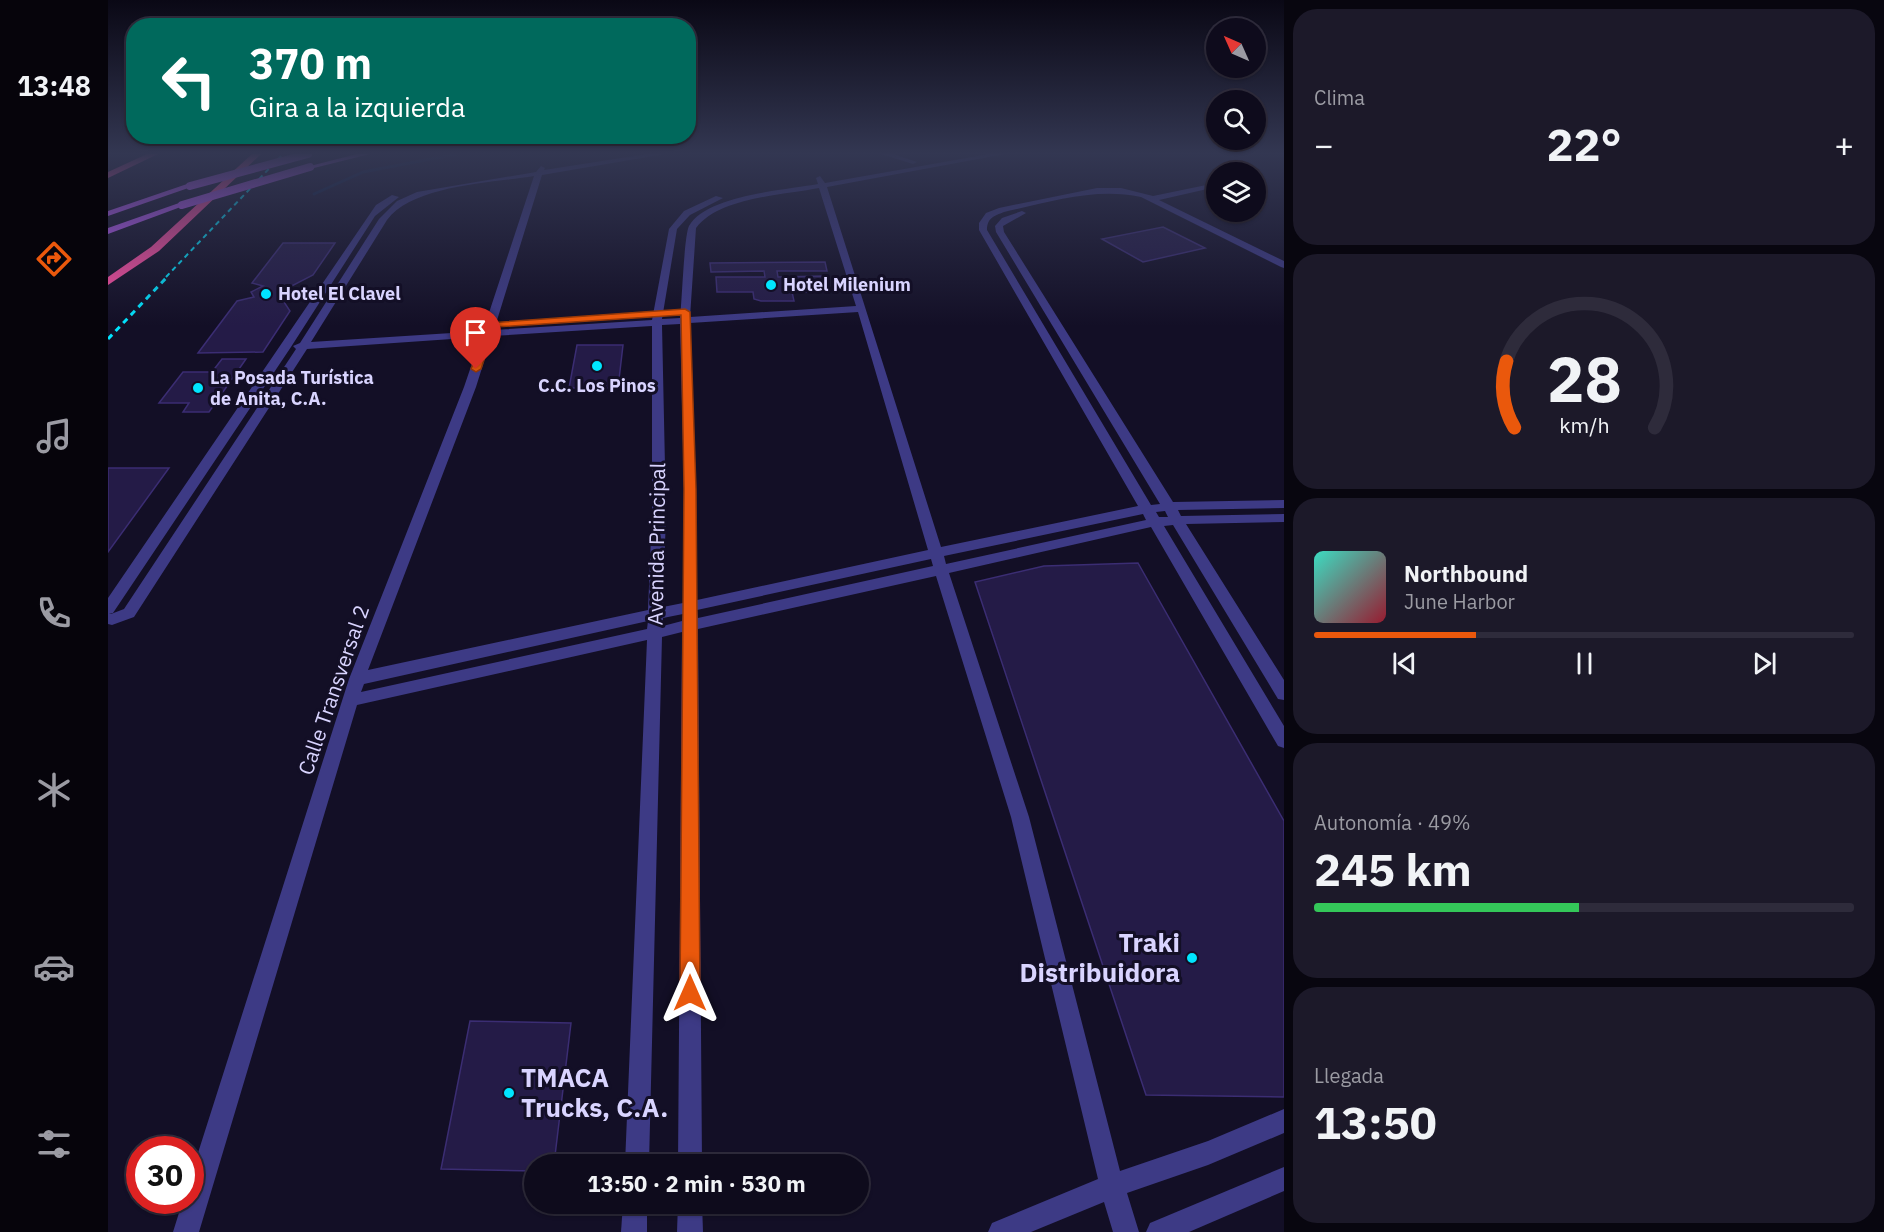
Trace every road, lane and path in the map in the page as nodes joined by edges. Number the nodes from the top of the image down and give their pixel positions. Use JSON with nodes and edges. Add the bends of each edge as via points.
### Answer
{"nodes":[{"id":1,"x":164,"y":211,"type":"edge"},
{"id":2,"x":195,"y":211,"type":"edge"},
{"id":3,"x":375,"y":211,"type":"edge"},
{"id":4,"x":385,"y":211,"type":"edge"},
{"id":5,"x":528,"y":211,"type":"edge"},
{"id":6,"x":692,"y":211,"type":"edge"},
{"id":7,"x":715,"y":211,"type":"edge"},
{"id":8,"x":831,"y":211,"type":"edge"},
{"id":9,"x":1000,"y":211,"type":"edge"},
{"id":10,"x":1028,"y":211,"type":"edge"},
{"id":11,"x":1162,"y":211,"type":"edge"},
{"id":12,"x":1176,"y":211,"type":"edge"},
{"id":13,"x":1213,"y":230,"type":"junction"},
{"id":14,"x":108,"y":231,"type":"edge"},
{"id":15,"x":1202,"y":232,"type":"junction"},
{"id":16,"x":373,"y":235,"type":"junction"},
{"id":17,"x":358,"y":236,"type":"junction"},
{"id":18,"x":999,"y":257,"type":"junction"},
{"id":19,"x":1015,"y":257,"type":"junction"},
{"id":20,"x":1284,"y":265,"type":"edge"},
{"id":21,"x":1284,"y":274,"type":"edge"},
{"id":22,"x":108,"y":282,"type":"edge"},
{"id":23,"x":322,"y":291,"type":"junction"},
{"id":24,"x":339,"y":291,"type":"junction"},
{"id":25,"x":1020,"y":293,"type":"junction"},
{"id":26,"x":1038,"y":293,"type":"junction"},
{"id":27,"x":861,"y":305,"type":"junction"},
{"id":28,"x":685,"y":316,"type":"junction"},
{"id":29,"x":658,"y":317,"type":"junction"},
{"id":30,"x":489,"y":329,"type":"junction"},
{"id":31,"x":307,"y":341,"type":"junction"},
{"id":32,"x":289,"y":342,"type":"junction"},
{"id":33,"x":1284,"y":504,"type":"edge"},
{"id":34,"x":1169,"y":506,"type":"junction"},
{"id":35,"x":1148,"y":508,"type":"junction"},
{"id":36,"x":1284,"y":518,"type":"edge"},
{"id":37,"x":1178,"y":520,"type":"junction"},
{"id":38,"x":1156,"y":522,"type":"junction"},
{"id":39,"x":936,"y":553,"type":"junction"},
{"id":40,"x":941,"y":570,"type":"junction"},
{"id":41,"x":690,"y":606,"type":"junction"},
{"id":42,"x":108,"y":609,"type":"edge"},
{"id":43,"x":656,"y":613,"type":"junction"},
{"id":44,"x":108,"y":619,"type":"edge"},
{"id":45,"x":690,"y":627,"type":"junction"},
{"id":46,"x":655,"y":634,"type":"junction"},
{"id":47,"x":530,"y":641,"type":"junction"},
{"id":48,"x":529,"y":663,"type":"junction"},
{"id":49,"x":357,"y":679,"type":"junction"},
{"id":50,"x":1284,"y":694,"type":"edge"},
{"id":51,"x":352,"y":700,"type":"junction"},
{"id":52,"x":1284,"y":741,"type":"edge"},
{"id":53,"x":1284,"y":1121,"type":"edge"},
{"id":54,"x":637,"y":1154,"type":"edge"},
{"id":55,"x":690,"y":1154,"type":"edge"},
{"id":56,"x":1284,"y":1179,"type":"edge"},
{"id":57,"x":1112,"y":1186,"type":"junction"},
{"id":58,"x":635,"y":1214,"type":"edge"},
{"id":59,"x":690,"y":1214,"type":"edge"},
{"id":60,"x":186,"y":1232,"type":"edge"},
{"id":61,"x":634,"y":1232,"type":"edge"},
{"id":62,"x":690,"y":1232,"type":"edge"},
{"id":63,"x":1001,"y":1232,"type":"edge"},
{"id":64,"x":1126,"y":1232,"type":"edge"},
{"id":65,"x":1159,"y":1232,"type":"edge"}],
"edges":[{"from":1,"to":14,"type":"main road","bridge":true},
{"from":2,"to":22,"type":"highway","via":[[155,249]]},
{"from":3,"to":17,"type":"street"},
{"from":4,"to":16,"type":"street"},
{"from":5,"to":30,"type":"street","name":"Calle Transversal 2"},
{"from":6,"to":29,"type":"street","name":"Avenida Principal","via":[[681,218],[671,236]]},
{"from":7,"to":28,"type":"street","name":"Avenida Principal","via":[[700,219],[691,234]]},
{"from":8,"to":27,"type":"street"},
{"from":9,"to":18,"type":"street","via":[[984,220],[983,230]]},
{"from":10,"to":19,"type":"street","via":[[1005,220],[999,229]]},
{"from":11,"to":15,"type":"street"},
{"from":12,"to":13,"type":"street"},
{"from":13,"to":15,"type":"street"},
{"from":13,"to":20,"type":"street"},
{"from":15,"to":21,"type":"street"},
{"from":16,"to":17,"type":"street"},
{"from":16,"to":24,"type":"street"},
{"from":17,"to":23,"type":"street"},
{"from":18,"to":19,"type":"street"},
{"from":18,"to":25,"type":"street"},
{"from":19,"to":26,"type":"street"},
{"from":23,"to":24,"type":"street"},
{"from":23,"to":32,"type":"street"},
{"from":24,"to":31,"type":"street"},
{"from":25,"to":26,"type":"street"},
{"from":25,"to":35,"type":"street"},
{"from":26,"to":34,"type":"street"},
{"from":27,"to":28,"type":"street"},
{"from":27,"to":39,"type":"street"},
{"from":28,"to":29,"type":"street"},
{"from":28,"to":41,"type":"street","name":"Avenida Principal"},
{"from":29,"to":30,"type":"street"},
{"from":29,"to":43,"type":"street","name":"Avenida Principal"},
{"from":30,"to":31,"type":"street"},
{"from":30,"to":49,"type":"street","name":"Calle Transversal 2"},
{"from":31,"to":32,"type":"street"},
{"from":31,"to":44,"type":"street","via":[[129,613]]},
{"from":32,"to":42,"type":"street"},
{"from":33,"to":34,"type":"street"},
{"from":34,"to":35,"type":"street"},
{"from":34,"to":37,"type":"street"},
{"from":35,"to":38,"type":"street"},
{"from":35,"to":39,"type":"street"},
{"from":36,"to":37,"type":"street"},
{"from":37,"to":38,"type":"street"},
{"from":37,"to":50,"type":"street"},
{"from":38,"to":40,"type":"street"},
{"from":38,"to":52,"type":"street"},
{"from":39,"to":40,"type":"street"},
{"from":39,"to":41,"type":"street"},
{"from":40,"to":45,"type":"street"},
{"from":40,"to":57,"type":"street","via":[[1020,817]]},
{"from":41,"to":43,"type":"street"},
{"from":41,"to":45,"type":"street","name":"Avenida Principal"},
{"from":43,"to":46,"type":"street","name":"Avenida Principal"},
{"from":43,"to":47,"type":"street"},
{"from":45,"to":46,"type":"street"},
{"from":45,"to":55,"type":"street","name":"Avenida Principal"},
{"from":46,"to":48,"type":"street"},
{"from":46,"to":54,"type":"street","name":"Avenida Principal"},
{"from":47,"to":48,"type":"street"},
{"from":47,"to":49,"type":"street"},
{"from":48,"to":51,"type":"street"},
{"from":49,"to":51,"type":"street","name":"Calle Transversal 2"},
{"from":51,"to":60,"type":"street","name":"Calle Transversal 2"},
{"from":53,"to":57,"type":"street","via":[[1208,1154]]},
{"from":56,"to":65,"type":"street"},
{"from":57,"to":63,"type":"street"},
{"from":57,"to":64,"type":"street"},
{"from":58,"to":61,"type":"street"},
{"from":59,"to":62,"type":"street"}]}
